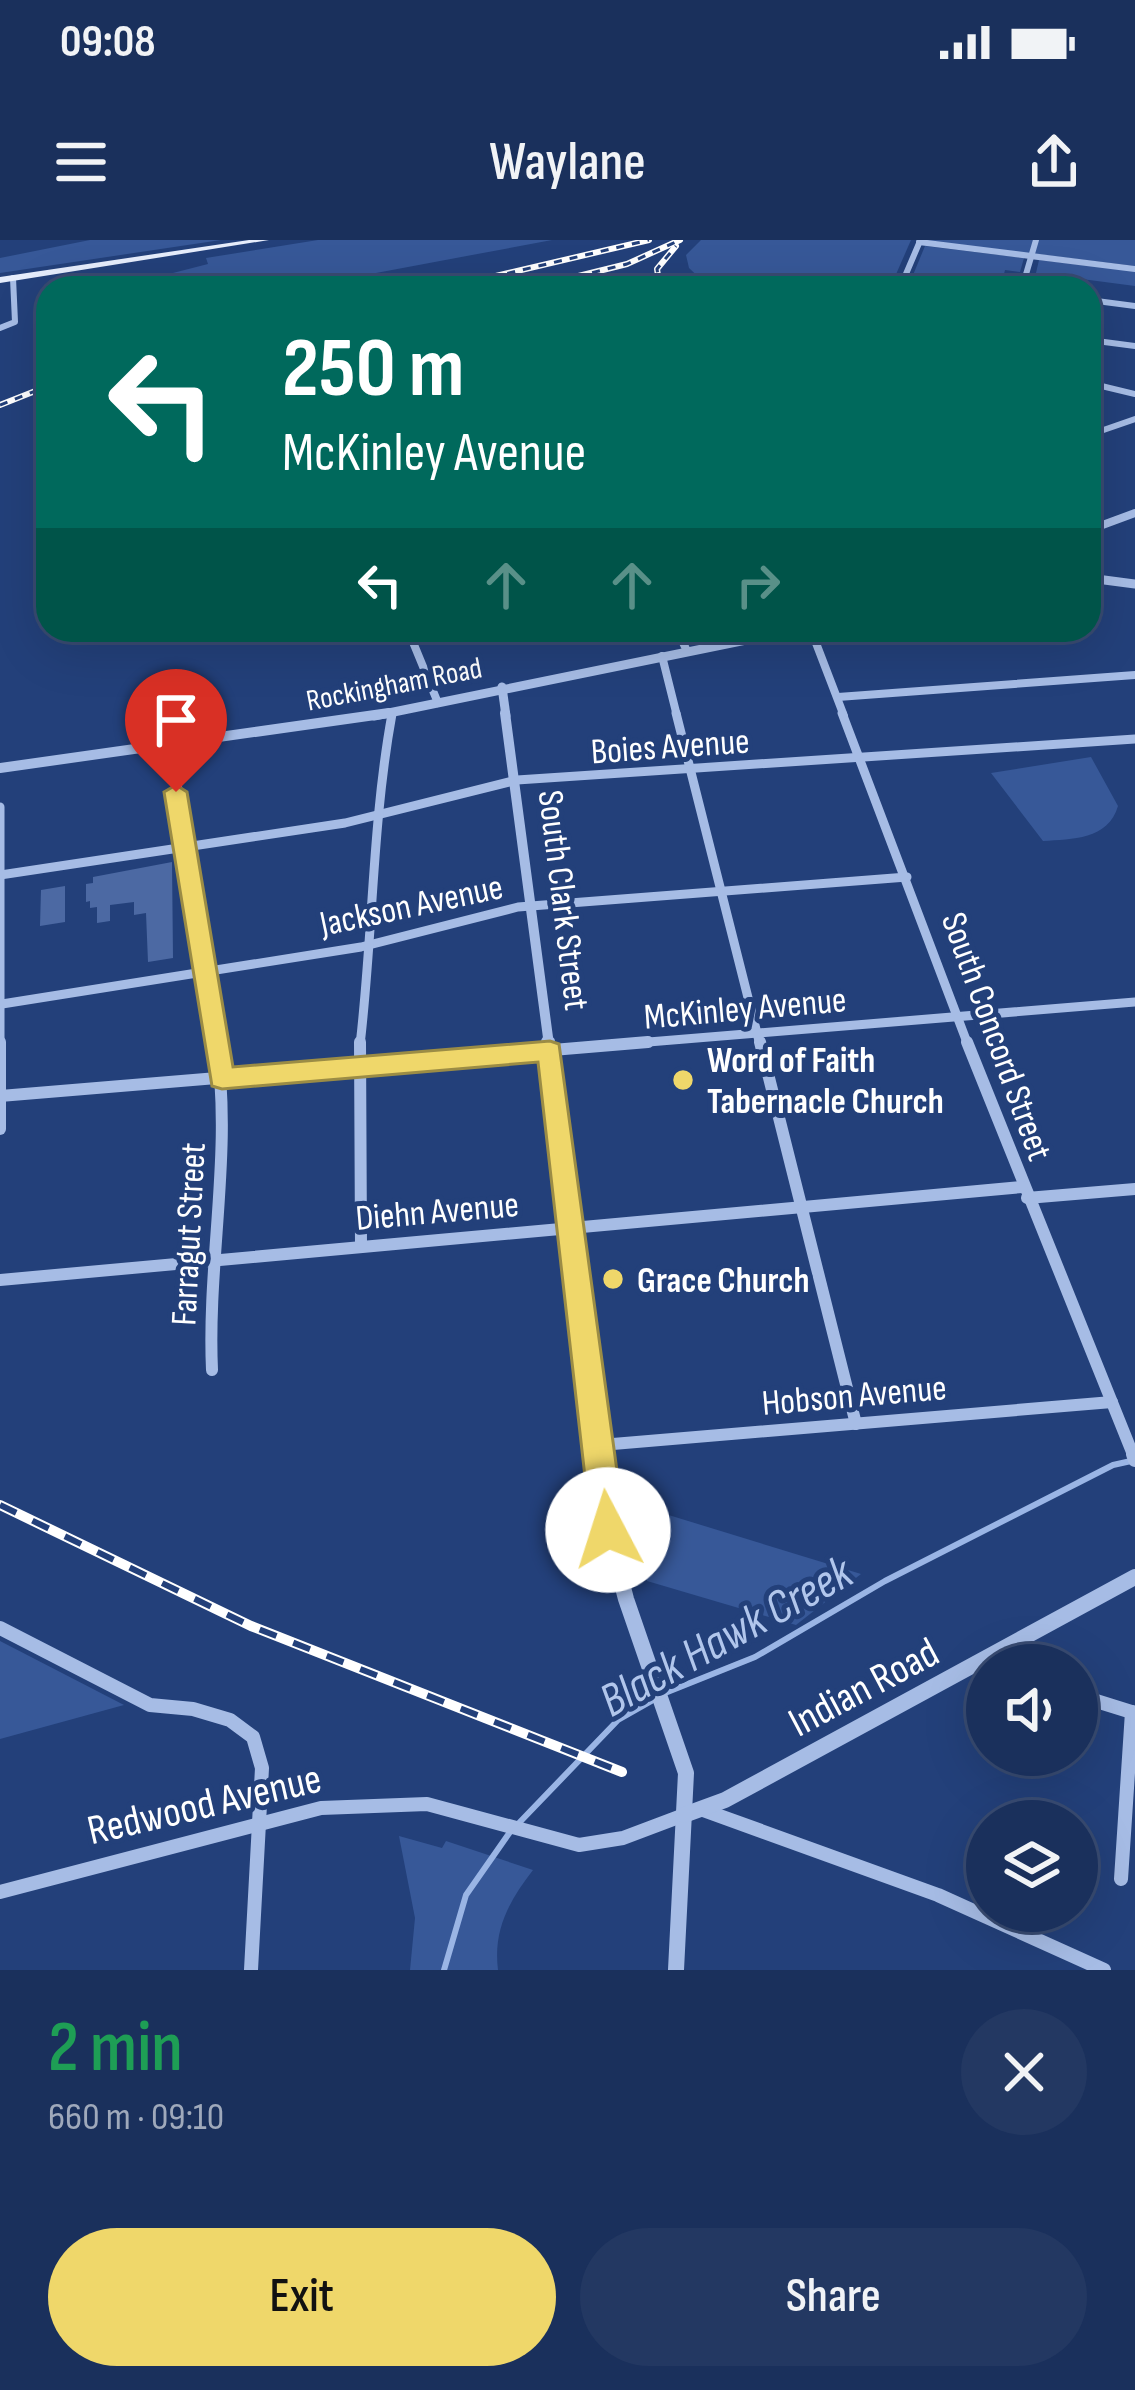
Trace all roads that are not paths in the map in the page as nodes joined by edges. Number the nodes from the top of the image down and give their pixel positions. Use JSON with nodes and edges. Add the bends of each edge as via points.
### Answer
{"nodes":[{"id":1,"x":265,"y":240,"type":"edge"},
{"id":2,"x":1036,"y":240,"type":"edge"},
{"id":3,"x":920,"y":241,"type":"edge"},
{"id":4,"x":1031,"y":256,"type":"junction"},
{"id":5,"x":1135,"y":268,"type":"edge"},
{"id":6,"x":905,"y":276,"type":"edge"},
{"id":7,"x":1025,"y":276,"type":"edge"},
{"id":8,"x":13,"y":278,"type":"junction"},
{"id":9,"x":0,"y":280,"type":"edge"},
{"id":10,"x":1101,"y":302,"type":"edge"},
{"id":11,"x":1135,"y":306,"type":"edge"},
{"id":12,"x":0,"y":328,"type":"edge"},
{"id":13,"x":1101,"y":342,"type":"edge"},
{"id":14,"x":1135,"y":346,"type":"edge"},
{"id":15,"x":1101,"y":386,"type":"edge"},
{"id":16,"x":1135,"y":394,"type":"edge"},
{"id":17,"x":1135,"y":419,"type":"edge"},
{"id":18,"x":1101,"y":432,"type":"edge"},
{"id":19,"x":1135,"y":513,"type":"edge"},
{"id":20,"x":1101,"y":526,"type":"edge"},
{"id":21,"x":1101,"y":580,"type":"edge"},
{"id":22,"x":1135,"y":584,"type":"edge"},
{"id":23,"x":413,"y":642,"type":"edge"},
{"id":24,"x":683,"y":642,"type":"edge"},
{"id":25,"x":733,"y":642,"type":"edge"},
{"id":26,"x":816,"y":642,"type":"edge"},
{"id":27,"x":687,"y":651,"type":"junction"},
{"id":28,"x":662,"y":656,"type":"junction"},
{"id":29,"x":1135,"y":675,"type":"edge"},
{"id":30,"x":502,"y":687,"type":"junction"},
{"id":31,"x":838,"y":697,"type":"junction"},
{"id":32,"x":438,"y":703,"type":"junction"},
{"id":33,"x":392,"y":713,"type":"junction"},
{"id":34,"x":1135,"y":739,"type":"edge"},
{"id":35,"x":171,"y":744,"type":"junction"},
{"id":36,"x":858,"y":759,"type":"junction"},
{"id":37,"x":0,"y":767,"type":"edge"},
{"id":38,"x":689,"y":770,"type":"junction"},
{"id":39,"x":517,"y":780,"type":"junction"},
{"id":40,"x":0,"y":807,"type":"edge"},
{"id":41,"x":379,"y":817,"type":"junction"},
{"id":42,"x":186,"y":847,"type":"junction"},
{"id":43,"x":1,"y":875,"type":"edge"},
{"id":44,"x":907,"y":878,"type":"junction"},
{"id":45,"x":722,"y":890,"type":"junction"},
{"id":46,"x":533,"y":906,"type":"junction"},
{"id":47,"x":372,"y":943,"type":"junction"},
{"id":48,"x":206,"y":970,"type":"junction"},
{"id":49,"x":1135,"y":1002,"type":"edge"},
{"id":50,"x":2,"y":1004,"type":"edge"},
{"id":51,"x":960,"y":1016,"type":"junction"},
{"id":52,"x":755,"y":1034,"type":"junction"},
{"id":53,"x":550,"y":1051,"type":"junction"},
{"id":54,"x":357,"y":1067,"type":"junction"},
{"id":55,"x":222,"y":1078,"type":"junction"},
{"id":56,"x":2,"y":1096,"type":"edge"},
{"id":57,"x":0,"y":1129,"type":"edge"},
{"id":58,"x":1135,"y":1189,"type":"edge"},
{"id":59,"x":1025,"y":1192,"type":"junction"},
{"id":60,"x":800,"y":1207,"type":"junction"},
{"id":61,"x":573,"y":1228,"type":"junction"},
{"id":62,"x":361,"y":1246,"type":"junction"},
{"id":63,"x":214,"y":1258,"type":"junction"},
{"id":64,"x":0,"y":1280,"type":"edge"},
{"id":65,"x":212,"y":1370,"type":"dead end"},
{"id":66,"x":1112,"y":1402,"type":"junction"},
{"id":67,"x":856,"y":1424,"type":"junction"},
{"id":68,"x":601,"y":1445,"type":"junction"},
{"id":69,"x":1135,"y":1460,"type":"edge"},
{"id":70,"x":1135,"y":1577,"type":"edge"},
{"id":71,"x":0,"y":1628,"type":"edge"},
{"id":72,"x":1028,"y":1644,"type":"edge"},
{"id":73,"x":966,"y":1678,"type":"edge"},
{"id":74,"x":1098,"y":1702,"type":"edge"},
{"id":75,"x":1133,"y":1713,"type":"edge"},
{"id":76,"x":692,"y":1812,"type":"junction"},
{"id":77,"x":260,"y":1821,"type":"junction"},
{"id":78,"x":1121,"y":1879,"type":"dead end"},
{"id":79,"x":0,"y":1892,"type":"edge"},
{"id":80,"x":250,"y":1970,"type":"edge"},
{"id":81,"x":676,"y":1970,"type":"edge"},
{"id":82,"x":1104,"y":1970,"type":"edge"}],
"edges":[{"from":1,"to":8,"type":"main road"},
{"from":2,"to":4,"type":"street"},
{"from":3,"to":4,"type":"street"},
{"from":3,"to":6,"type":"street"},
{"from":4,"to":5,"type":"street"},
{"from":4,"to":7,"type":"street"},
{"from":8,"to":9,"type":"main road"},
{"from":8,"to":12,"type":"street","via":[[16,322]]},
{"from":10,"to":11,"type":"street"},
{"from":13,"to":14,"type":"street"},
{"from":15,"to":16,"type":"street"},
{"from":17,"to":18,"type":"street"},
{"from":19,"to":20,"type":"street"},
{"from":21,"to":22,"type":"street"},
{"from":23,"to":32,"type":"street"},
{"from":24,"to":27,"type":"street"},
{"from":25,"to":27,"type":"street","name":"Rockingham Road"},
{"from":26,"to":31,"type":"street","name":"South Concord Street"},
{"from":27,"to":28,"type":"street","name":"Rockingham Road"},
{"from":28,"to":30,"type":"street","name":"Rockingham Road"},
{"from":28,"to":38,"type":"street"},
{"from":29,"to":31,"type":"street"},
{"from":30,"to":32,"type":"street","name":"Rockingham Road"},
{"from":30,"to":39,"type":"street","name":"South Clark Street"},
{"from":31,"to":36,"type":"street","name":"South Concord Street"},
{"from":32,"to":33,"type":"street","name":"Rockingham Road"},
{"from":33,"to":35,"type":"street","name":"Rockingham Road"},
{"from":33,"to":41,"type":"street"},
{"from":34,"to":36,"type":"street","name":"Boies Avenue"},
{"from":35,"to":37,"type":"street","name":"Rockingham Road"},
{"from":35,"to":42,"type":"street","name":"Farragut Street"},
{"from":36,"to":38,"type":"street","name":"Boies Avenue"},
{"from":36,"to":44,"type":"street","name":"South Concord Street"},
{"from":38,"to":39,"type":"street","name":"Boies Avenue"},
{"from":38,"to":45,"type":"street"},
{"from":39,"to":41,"type":"street","name":"Boies Avenue"},
{"from":39,"to":46,"type":"street","name":"South Clark Street"},
{"from":40,"to":43,"type":"street"},
{"from":41,"to":42,"type":"street","name":"Boies Avenue"},
{"from":41,"to":47,"type":"street"},
{"from":42,"to":43,"type":"street","name":"Boies Avenue"},
{"from":42,"to":48,"type":"street","name":"Farragut Street"},
{"from":43,"to":50,"type":"street"},
{"from":44,"to":45,"type":"street","name":"Jackson Avenue"},
{"from":44,"to":51,"type":"street","name":"South Concord Street"},
{"from":45,"to":46,"type":"street","name":"Jackson Avenue"},
{"from":45,"to":52,"type":"street"},
{"from":46,"to":47,"type":"street","name":"Jackson Avenue"},
{"from":46,"to":53,"type":"street","name":"South Clark Street"},
{"from":47,"to":48,"type":"street","name":"Jackson Avenue"},
{"from":47,"to":54,"type":"street"},
{"from":48,"to":50,"type":"street","name":"Jackson Avenue"},
{"from":48,"to":55,"type":"street","name":"Farragut Street"},
{"from":49,"to":51,"type":"street","name":"McKinley Avenue"},
{"from":50,"to":56,"type":"street"},
{"from":51,"to":52,"type":"street","name":"McKinley Avenue"},
{"from":51,"to":59,"type":"street","name":"South Concord Street"},
{"from":52,"to":53,"type":"street","name":"McKinley Avenue"},
{"from":52,"to":60,"type":"street"},
{"from":53,"to":54,"type":"street","name":"McKinley Avenue"},
{"from":53,"to":61,"type":"street","name":"South Clark Street"},
{"from":54,"to":55,"type":"street","name":"McKinley Avenue"},
{"from":54,"to":62,"type":"street"},
{"from":55,"to":56,"type":"street","name":"McKinley Avenue"},
{"from":55,"to":63,"type":"street","name":"Farragut Street"},
{"from":56,"to":57,"type":"street"},
{"from":58,"to":59,"type":"street","name":"Diehn Avenue"},
{"from":59,"to":60,"type":"street","name":"Diehn Avenue"},
{"from":59,"to":66,"type":"street","name":"South Concord Street"},
{"from":60,"to":61,"type":"street","name":"Diehn Avenue"},
{"from":60,"to":67,"type":"street"},
{"from":61,"to":62,"type":"street","name":"Diehn Avenue"},
{"from":61,"to":68,"type":"street","name":"South Clark Street"},
{"from":62,"to":63,"type":"street","name":"Diehn Avenue"},
{"from":63,"to":64,"type":"street","name":"Diehn Avenue"},
{"from":63,"to":65,"type":"street","name":"Farragut Street"},
{"from":66,"to":67,"type":"street","name":"Hobson Avenue"},
{"from":66,"to":69,"type":"street","name":"South Concord Street"},
{"from":67,"to":68,"type":"street","name":"Hobson Avenue"},
{"from":68,"to":76,"type":"street","name":"South Clark Street","via":[[608,1530]]},
{"from":70,"to":72,"type":"street","name":"Indian Road"},
{"from":71,"to":77,"type":"street","via":[[150,1705],[193,1708],[253,1737],[262,1768]]},
{"from":73,"to":76,"type":"street","name":"Indian Road"},
{"from":74,"to":75,"type":"street"},
{"from":75,"to":78,"type":"street"},
{"from":76,"to":77,"type":"street","name":"Redwood Avenue","via":[[579,1845],[427,1804],[321,1808]]},
{"from":76,"to":81,"type":"street","name":"South Clark Street"},
{"from":76,"to":82,"type":"street","via":[[938,1895]]},
{"from":77,"to":79,"type":"street","name":"Redwood Avenue"},
{"from":77,"to":80,"type":"street"}]}
